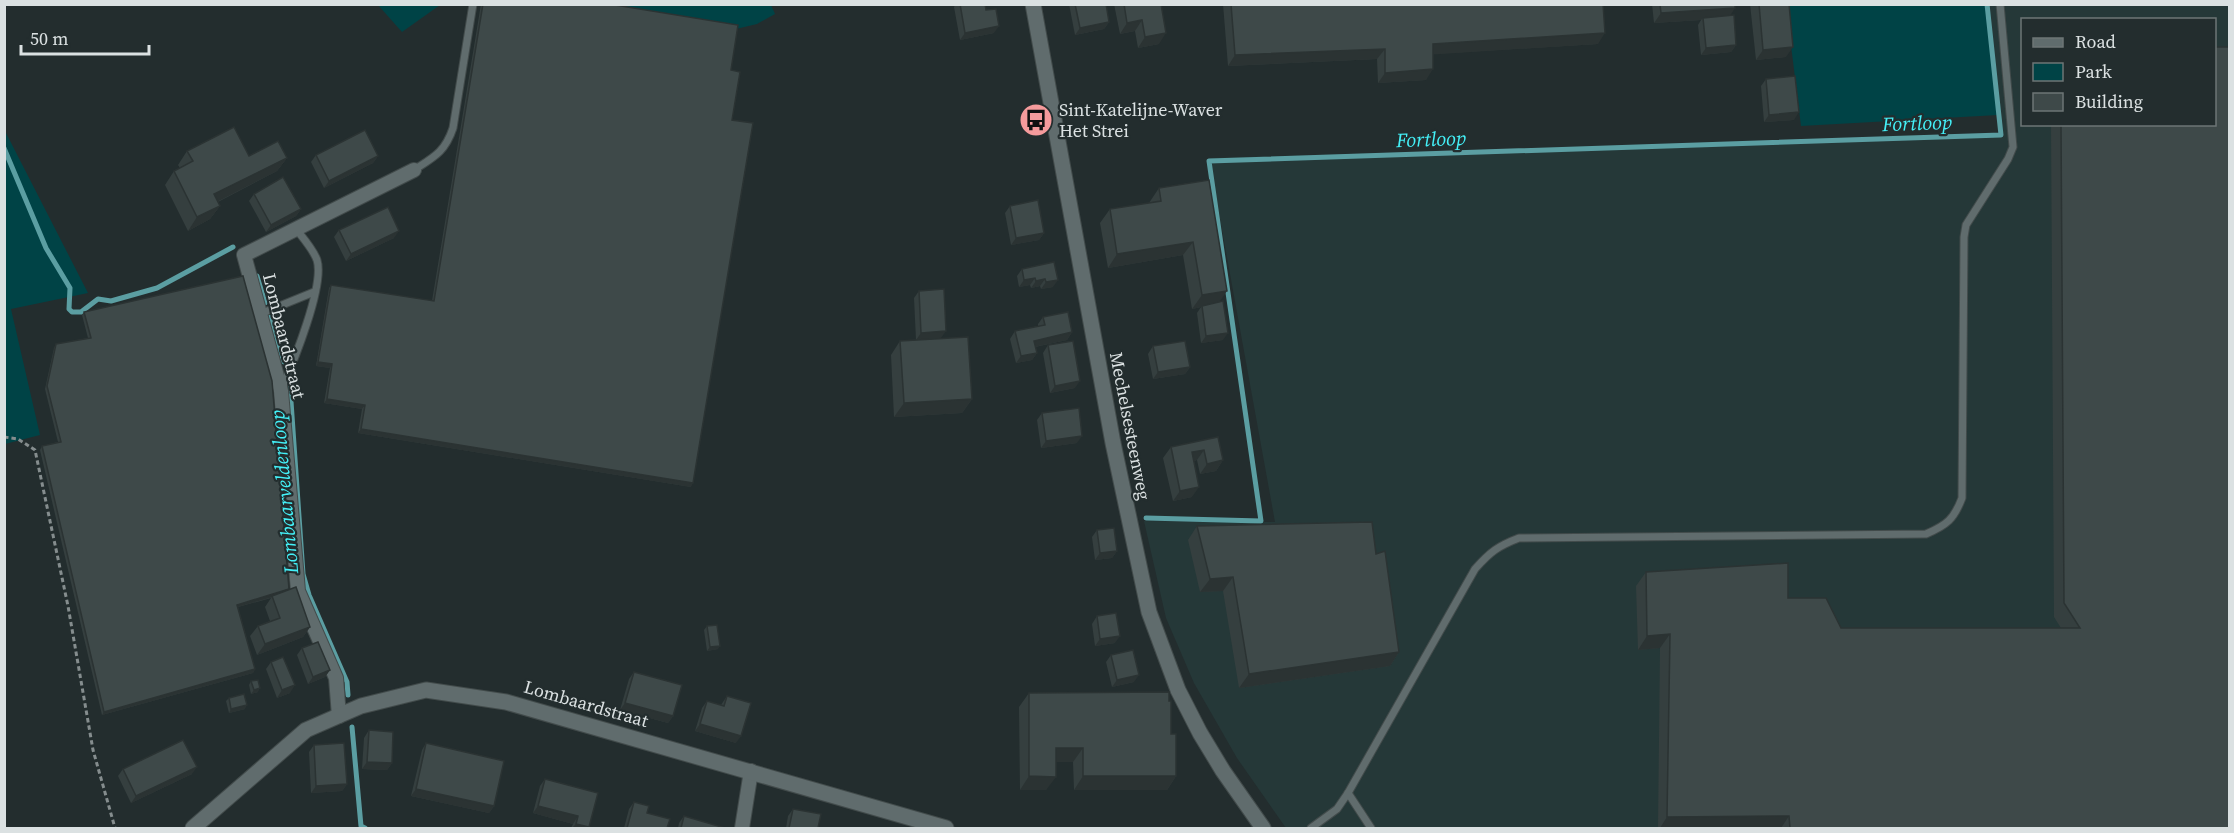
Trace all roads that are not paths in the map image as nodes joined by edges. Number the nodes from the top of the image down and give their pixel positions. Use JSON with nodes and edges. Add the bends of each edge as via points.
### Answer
{"nodes":[{"id":1,"x":473,"y":4,"type":"edge"},
{"id":2,"x":1033,"y":4,"type":"edge"},
{"id":3,"x":2000,"y":4,"type":"edge"},
{"id":4,"x":414,"y":171,"type":"joint"},
{"id":5,"x":296,"y":229,"type":"junction"},
{"id":6,"x":314,"y":292,"type":"junction"},
{"id":7,"x":260,"y":314,"type":"junction"},
{"id":8,"x":281,"y":391,"type":"junction"},
{"id":9,"x":339,"y":716,"type":"junction"},
{"id":10,"x":751,"y":771,"type":"junction"},
{"id":11,"x":1348,"y":794,"type":"junction"},
{"id":12,"x":1257,"y":826,"type":"edge"},
{"id":13,"x":193,"y":828,"type":"edge"},
{"id":14,"x":742,"y":828,"type":"edge"},
{"id":15,"x":946,"y":828,"type":"edge"},
{"id":16,"x":1311,"y":828,"type":"edge"},
{"id":17,"x":1371,"y":828,"type":"edge"}],
"edges":[{"from":1,"to":4,"type":"lane","via":[[448,144]]},
{"from":2,"to":12,"type":"street","name":"Mechelsesteenweg","via":[[1113,443],[1149,612],[1200,733]]},
{"from":3,"to":11,"type":"lane","via":[[2013,147],[1966,225],[1964,237],[1962,498],[1956,514],[1943,527],[1926,534],[1520,538],[1504,544],[1490,552],[1475,569]]},
{"from":4,"to":5,"type":"street","name":"Lombaardstraat"},
{"from":5,"to":6,"type":"lane","via":[[317,260]]},
{"from":5,"to":7,"type":"street","name":"Lombaardstraat","via":[[244,255]]},
{"from":6,"to":7,"type":"lane"},
{"from":6,"to":8,"type":"lane","via":[[300,344]]},
{"from":7,"to":8,"type":"street","name":"Lombaardstraat"},
{"from":8,"to":9,"type":"street","name":"Lombaardstraat","via":[[298,591],[336,678]]},
{"from":9,"to":10,"type":"street","name":"Lombaardstraat","via":[[361,706],[426,690],[506,702]]},
{"from":9,"to":13,"type":"street","name":"Lombaardstraat","via":[[306,730]]},
{"from":10,"to":14,"type":"street"},
{"from":10,"to":15,"type":"street","name":"Lombaardstraat"},
{"from":11,"to":16,"type":"lane","via":[[1337,809]]},
{"from":11,"to":17,"type":"lane"}]}
